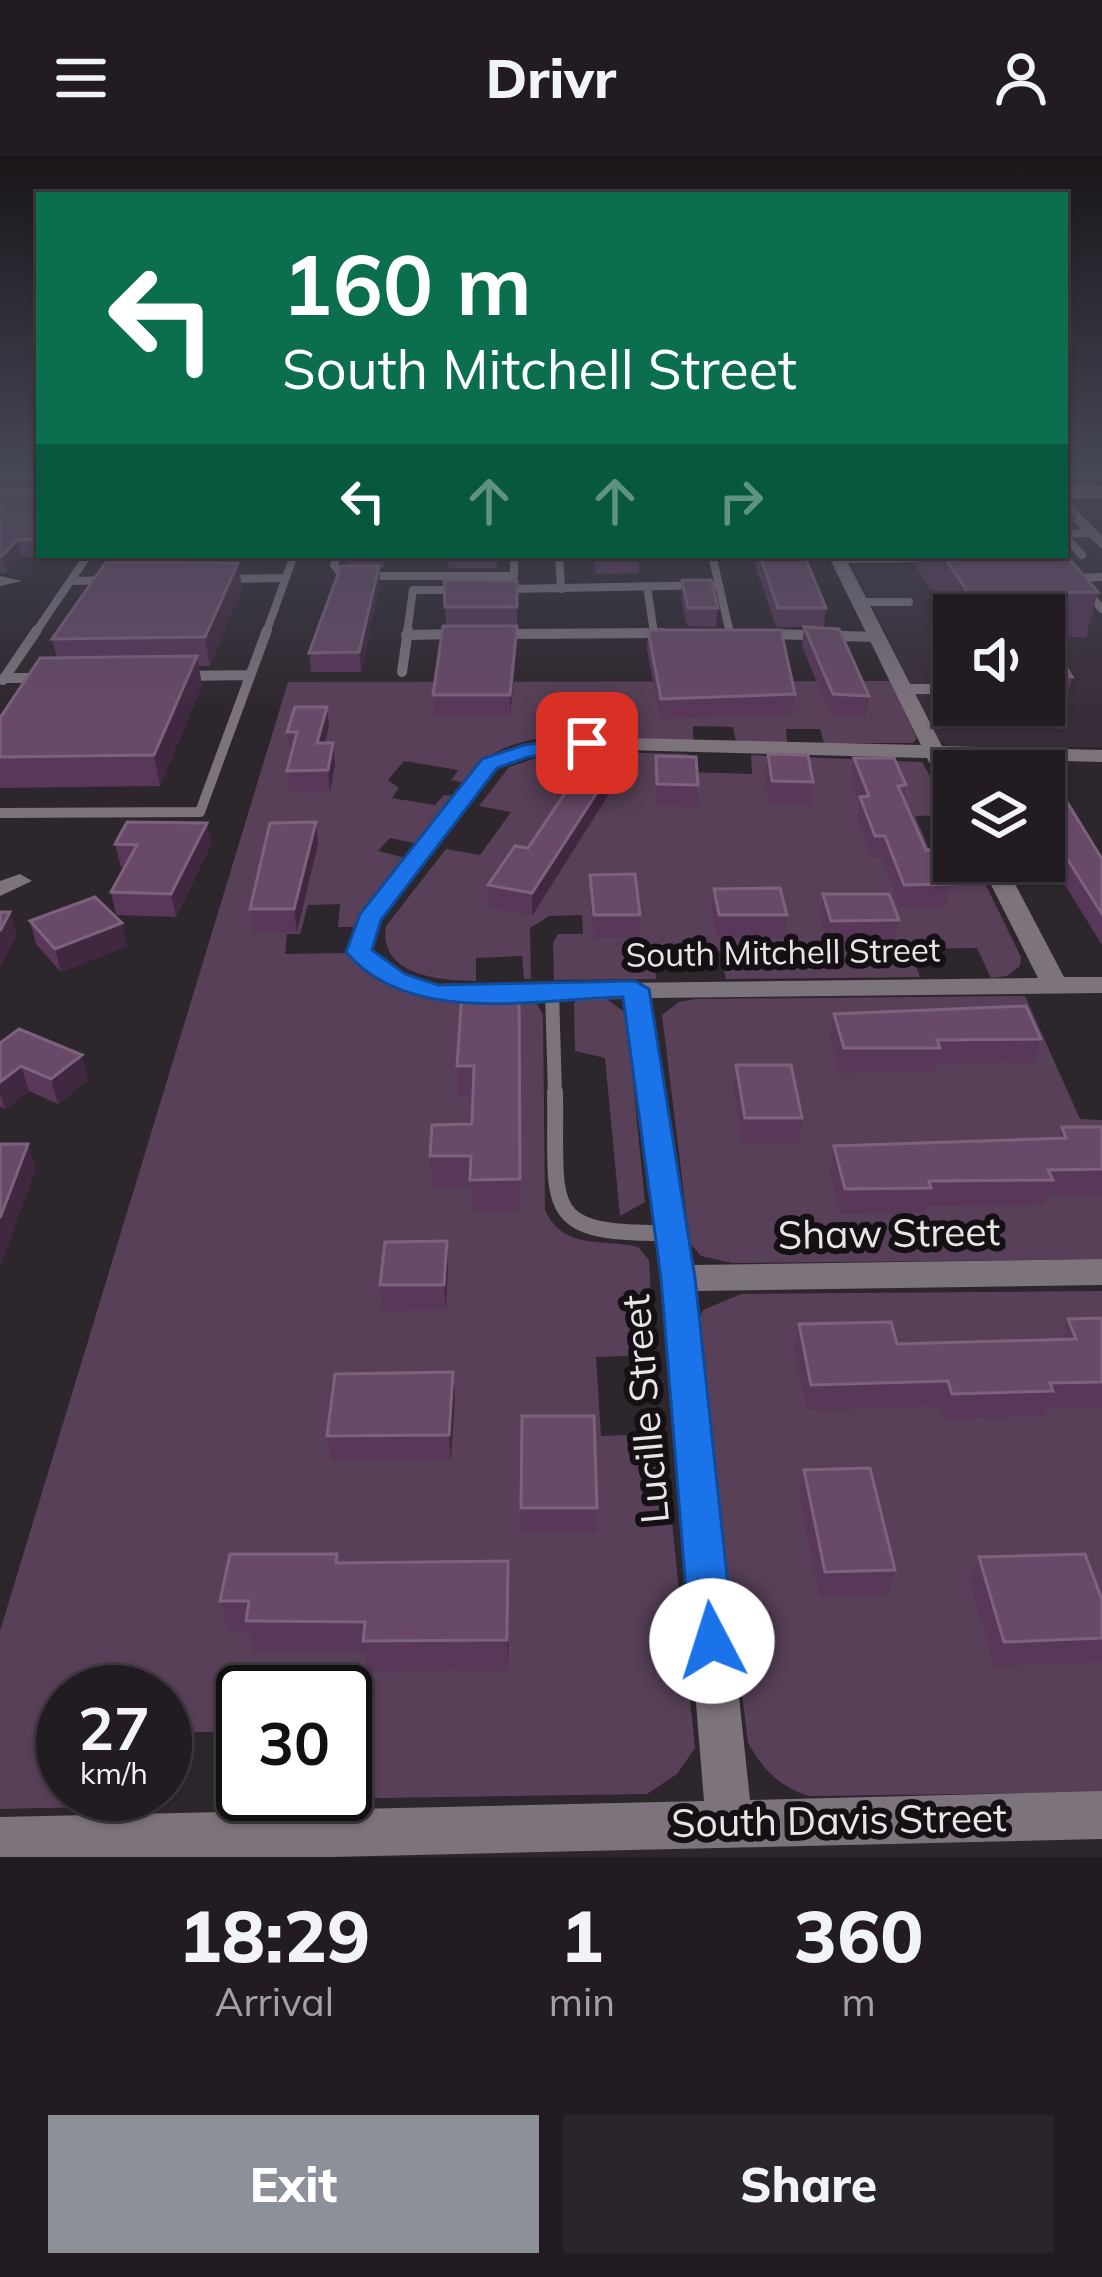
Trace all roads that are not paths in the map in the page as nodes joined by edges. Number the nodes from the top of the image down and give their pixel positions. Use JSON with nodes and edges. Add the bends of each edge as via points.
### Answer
{"nodes":[{"id":1,"x":1082,"y":555,"type":"edge"},
{"id":2,"x":1102,"y":555,"type":"edge"},
{"id":3,"x":86,"y":558,"type":"edge"},
{"id":4,"x":293,"y":558,"type":"edge"},
{"id":5,"x":336,"y":558,"type":"edge"},
{"id":6,"x":514,"y":558,"type":"edge"},
{"id":7,"x":559,"y":558,"type":"edge"},
{"id":8,"x":713,"y":558,"type":"edge"},
{"id":9,"x":838,"y":558,"type":"edge"},
{"id":10,"x":1102,"y":577,"type":"edge"},
{"id":11,"x":285,"y":578,"type":"junction"},
{"id":12,"x":214,"y":579,"type":"edge"},
{"id":13,"x":118,"y":580,"type":"edge"},
{"id":14,"x":71,"y":581,"type":"junction"},
{"id":15,"x":719,"y":585,"type":"junction"},
{"id":16,"x":647,"y":586,"type":"junction"},
{"id":17,"x":561,"y":589,"type":"junction"},
{"id":18,"x":860,"y":602,"type":"junction"},
{"id":19,"x":909,"y":602,"type":"dead end"},
{"id":20,"x":1102,"y":608,"type":"edge"},
{"id":21,"x":654,"y":633,"type":"junction"},
{"id":22,"x":673,"y":633,"type":"edge"},
{"id":23,"x":711,"y":633,"type":"edge"},
{"id":24,"x":730,"y":633,"type":"junction"},
{"id":25,"x":406,"y":634,"type":"junction"},
{"id":26,"x":878,"y":637,"type":"junction"},
{"id":27,"x":402,"y":672,"type":"dead end"},
{"id":28,"x":248,"y":675,"type":"junction"},
{"id":29,"x":160,"y":676,"type":"edge"},
{"id":30,"x":48,"y":678,"type":"edge"},
{"id":31,"x":2,"y":681,"type":"edge"},
{"id":32,"x":904,"y":689,"type":"junction"},
{"id":33,"x":933,"y":689,"type":"edge"},
{"id":34,"x":934,"y":750,"type":"edge"},
{"id":35,"x":933,"y":754,"type":"edge"},
{"id":36,"x":1065,"y":755,"type":"edge"},
{"id":37,"x":1102,"y":755,"type":"edge"},
{"id":38,"x":0,"y":813,"type":"edge"},
{"id":39,"x":1002,"y":882,"type":"edge"},
{"id":40,"x":1054,"y":985,"type":"junction"},
{"id":41,"x":1102,"y":985,"type":"edge"},
{"id":42,"x":635,"y":989,"type":"junction"},
{"id":43,"x":552,"y":991,"type":"junction"},
{"id":44,"x":672,"y":1233,"type":"junction"},
{"id":45,"x":1102,"y":1272,"type":"edge"},
{"id":46,"x":678,"y":1278,"type":"junction"},
{"id":47,"x":1102,"y":1815,"type":"edge"},
{"id":48,"x":729,"y":1822,"type":"junction"},
{"id":49,"x":0,"y":1840,"type":"edge"}],
"edges":[{"from":1,"to":2,"type":"street"},
{"from":3,"to":14,"type":"lane"},
{"from":4,"to":11,"type":"lane"},
{"from":5,"to":6,"type":"lane","via":[[344,576],[514,576]]},
{"from":7,"to":17,"type":"lane"},
{"from":8,"to":15,"type":"lane"},
{"from":9,"to":18,"type":"street"},
{"from":10,"to":20,"type":"lane","via":[[1075,578]]},
{"from":11,"to":12,"type":"lane"},
{"from":11,"to":28,"type":"lane"},
{"from":13,"to":14,"type":"lane"},
{"from":14,"to":31,"type":"lane"},
{"from":15,"to":16,"type":"lane"},
{"from":15,"to":24,"type":"lane"},
{"from":16,"to":17,"type":"lane"},
{"from":16,"to":21,"type":"lane"},
{"from":17,"to":25,"type":"lane","via":[[413,590]]},
{"from":18,"to":19,"type":"lane"},
{"from":18,"to":26,"type":"street"},
{"from":21,"to":22,"type":"lane"},
{"from":21,"to":25,"type":"lane"},
{"from":23,"to":24,"type":"lane"},
{"from":24,"to":26,"type":"lane"},
{"from":25,"to":27,"type":"lane"},
{"from":26,"to":32,"type":"street"},
{"from":28,"to":29,"type":"lane"},
{"from":28,"to":38,"type":"lane","via":[[200,812]]},
{"from":30,"to":31,"type":"lane"},
{"from":32,"to":33,"type":"lane"},
{"from":32,"to":34,"type":"street"},
{"from":35,"to":43,"type":"street","name":"South Mitchell Street","via":[[587,743],[490,764],[369,919],[359,952],[395,979],[436,993]]},
{"from":36,"to":37,"type":"street"},
{"from":39,"to":40,"type":"street"},
{"from":40,"to":41,"type":"street","name":"South Mitchell Street"},
{"from":40,"to":42,"type":"street","name":"South Mitchell Street"},
{"from":42,"to":43,"type":"street","name":"South Mitchell Street"},
{"from":42,"to":44,"type":"street","name":"Lucille Street"},
{"from":43,"to":44,"type":"lane","via":[[557,1192],[571,1220],[601,1234]]},
{"from":44,"to":46,"type":"street","name":"Lucille Street"},
{"from":45,"to":46,"type":"street","name":"Shaw Street"},
{"from":46,"to":48,"type":"street","name":"Lucille Street"},
{"from":47,"to":48,"type":"street","name":"South Davis Street"},
{"from":48,"to":49,"type":"street","name":"South Davis Street"}]}
